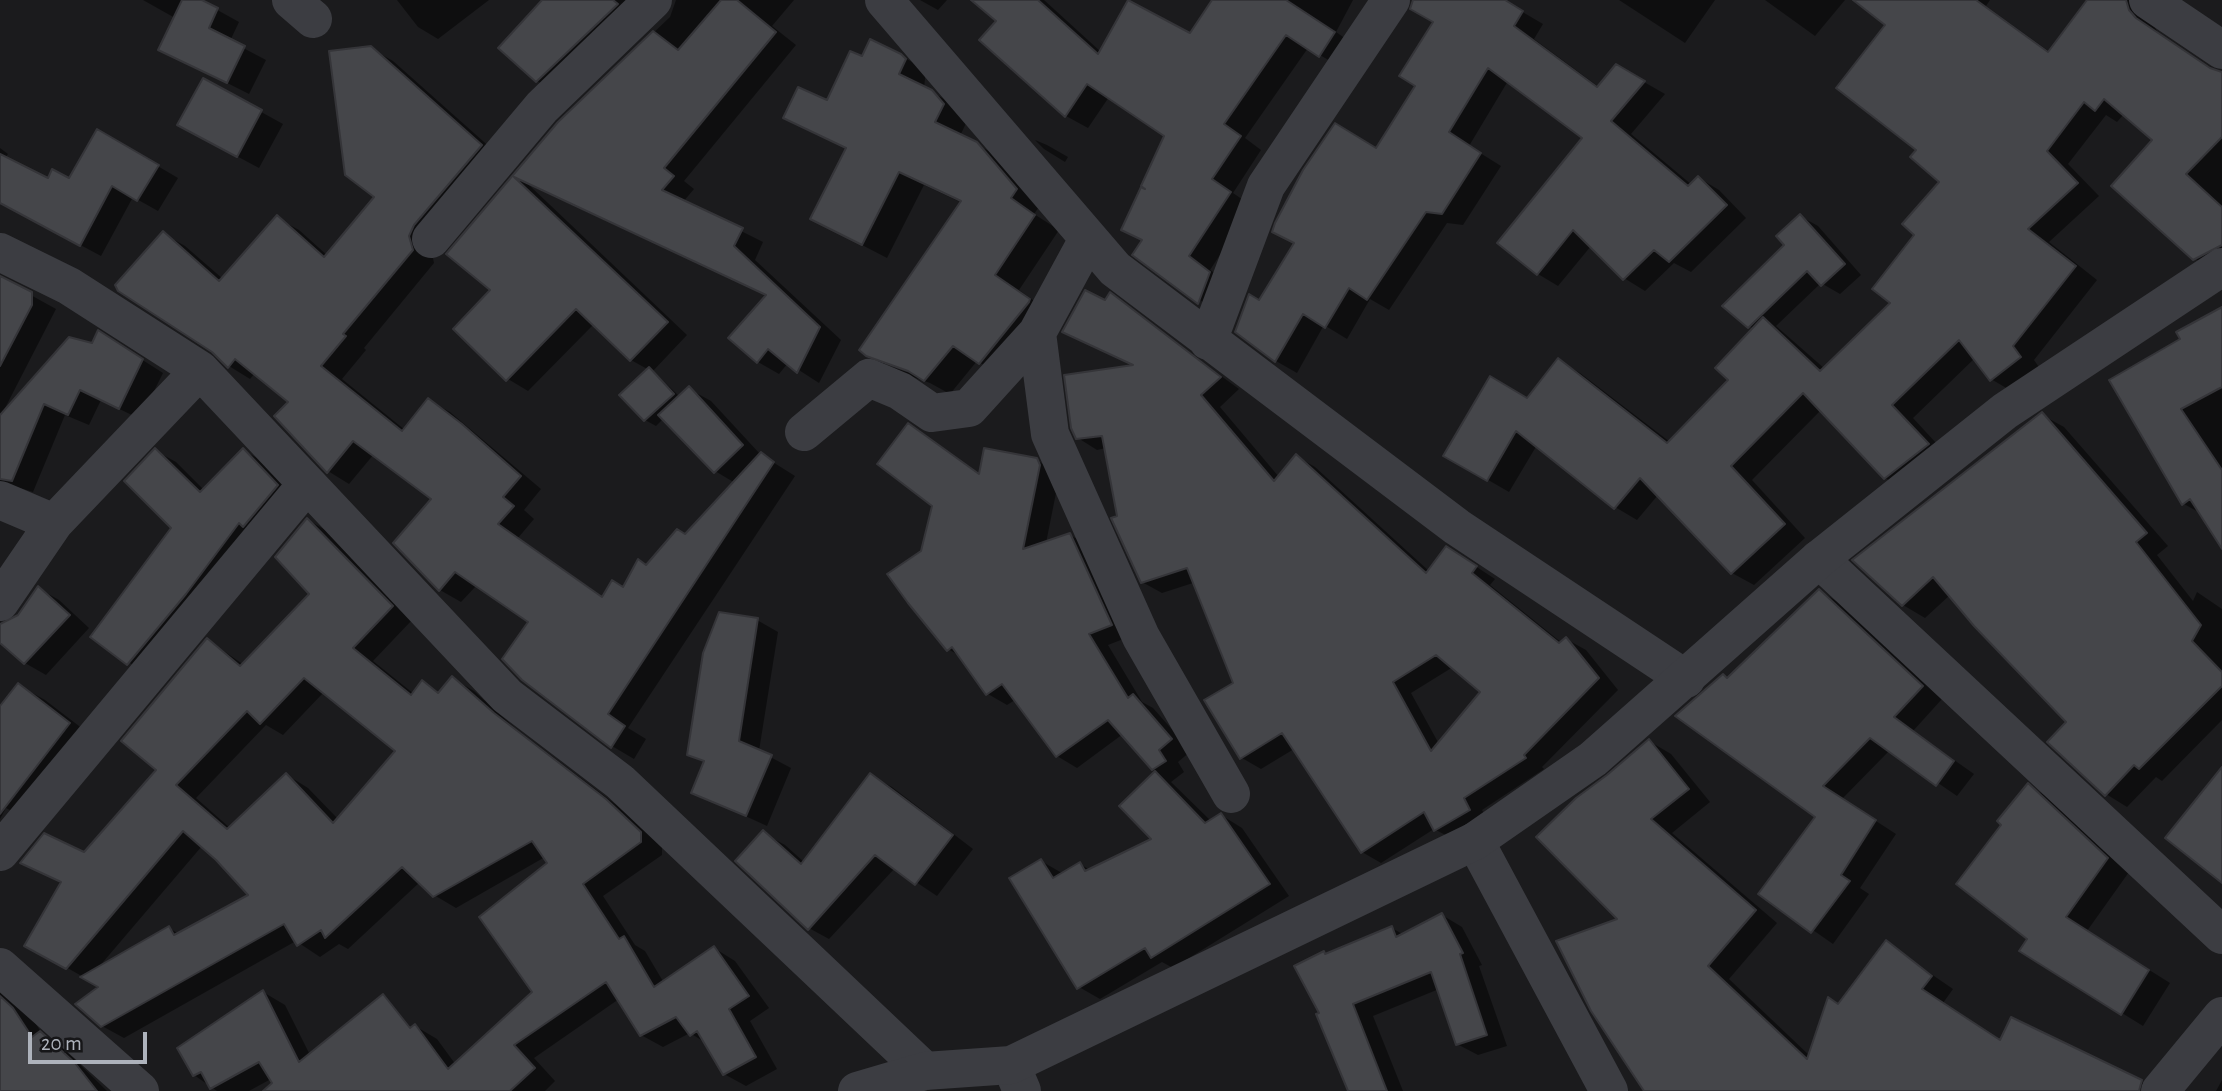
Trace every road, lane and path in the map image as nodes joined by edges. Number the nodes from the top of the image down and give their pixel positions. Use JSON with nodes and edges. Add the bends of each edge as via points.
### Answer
{"nodes":[{"id":1,"x":653,"y":0,"type":"edge"},
{"id":2,"x":884,"y":0,"type":"edge"},
{"id":3,"x":1391,"y":0,"type":"edge"},
{"id":4,"x":2148,"y":0,"type":"edge"},
{"id":5,"x":2222,"y":50,"type":"edge"},
{"id":6,"x":431,"y":239,"type":"dead end"},
{"id":7,"x":1088,"y":239,"type":"junction"},
{"id":8,"x":0,"y":252,"type":"edge"},
{"id":9,"x":2222,"y":267,"type":"edge"},
{"id":10,"x":1037,"y":333,"type":"junction"},
{"id":11,"x":1209,"y":341,"type":"junction"},
{"id":12,"x":200,"y":370,"type":"junction"},
{"id":13,"x":804,"y":432,"type":"dead end"},
{"id":14,"x":307,"y":484,"type":"junction"},
{"id":15,"x":0,"y":500,"type":"edge"},
{"id":16,"x":54,"y":523,"type":"junction"},
{"id":17,"x":1819,"y":559,"type":"junction"},
{"id":18,"x":0,"y":602,"type":"edge"},
{"id":19,"x":1686,"y":679,"type":"junction"},
{"id":20,"x":1231,"y":794,"type":"dead end"},
{"id":21,"x":1475,"y":841,"type":"junction"},
{"id":22,"x":0,"y":852,"type":"edge"},
{"id":23,"x":2222,"y":935,"type":"edge"},
{"id":24,"x":0,"y":967,"type":"edge"},
{"id":25,"x":2222,"y":1016,"type":"edge"},
{"id":26,"x":925,"y":1071,"type":"junction"},
{"id":27,"x":1017,"y":1078,"type":"edge"},
{"id":28,"x":140,"y":1091,"type":"edge"},
{"id":29,"x":858,"y":1091,"type":"edge"},
{"id":30,"x":1609,"y":1091,"type":"edge"},
{"id":31,"x":2160,"y":1091,"type":"edge"}],
"edges":[{"from":1,"to":6,"type":"street","via":[[542,107]]},
{"from":2,"to":7,"type":"street"},
{"from":3,"to":11,"type":"street","via":[[1266,186]]},
{"from":4,"to":5,"type":"street"},
{"from":7,"to":10,"type":"street"},
{"from":7,"to":11,"type":"street","via":[[1115,269]]},
{"from":8,"to":12,"type":"street","via":[[69,286]]},
{"from":9,"to":17,"type":"street","via":[[2005,411]]},
{"from":10,"to":13,"type":"street","via":[[969,408],[932,413],[869,377]]},
{"from":10,"to":20,"type":"street","via":[[1050,434],[1141,637]]},
{"from":11,"to":19,"type":"street","via":[[1457,527]]},
{"from":12,"to":14,"type":"street"},
{"from":12,"to":16,"type":"street"},
{"from":14,"to":22,"type":"street"},
{"from":14,"to":26,"type":"street","via":[[507,696],[620,782]]},
{"from":15,"to":16,"type":"street"},
{"from":16,"to":18,"type":"street"},
{"from":17,"to":19,"type":"street"},
{"from":17,"to":23,"type":"street"},
{"from":19,"to":21,"type":"street","via":[[1593,760]]},
{"from":21,"to":27,"type":"street"},
{"from":21,"to":30,"type":"street"},
{"from":24,"to":28,"type":"street"},
{"from":25,"to":31,"type":"street"},
{"from":26,"to":27,"type":"street"},
{"from":26,"to":29,"type":"street"}]}
